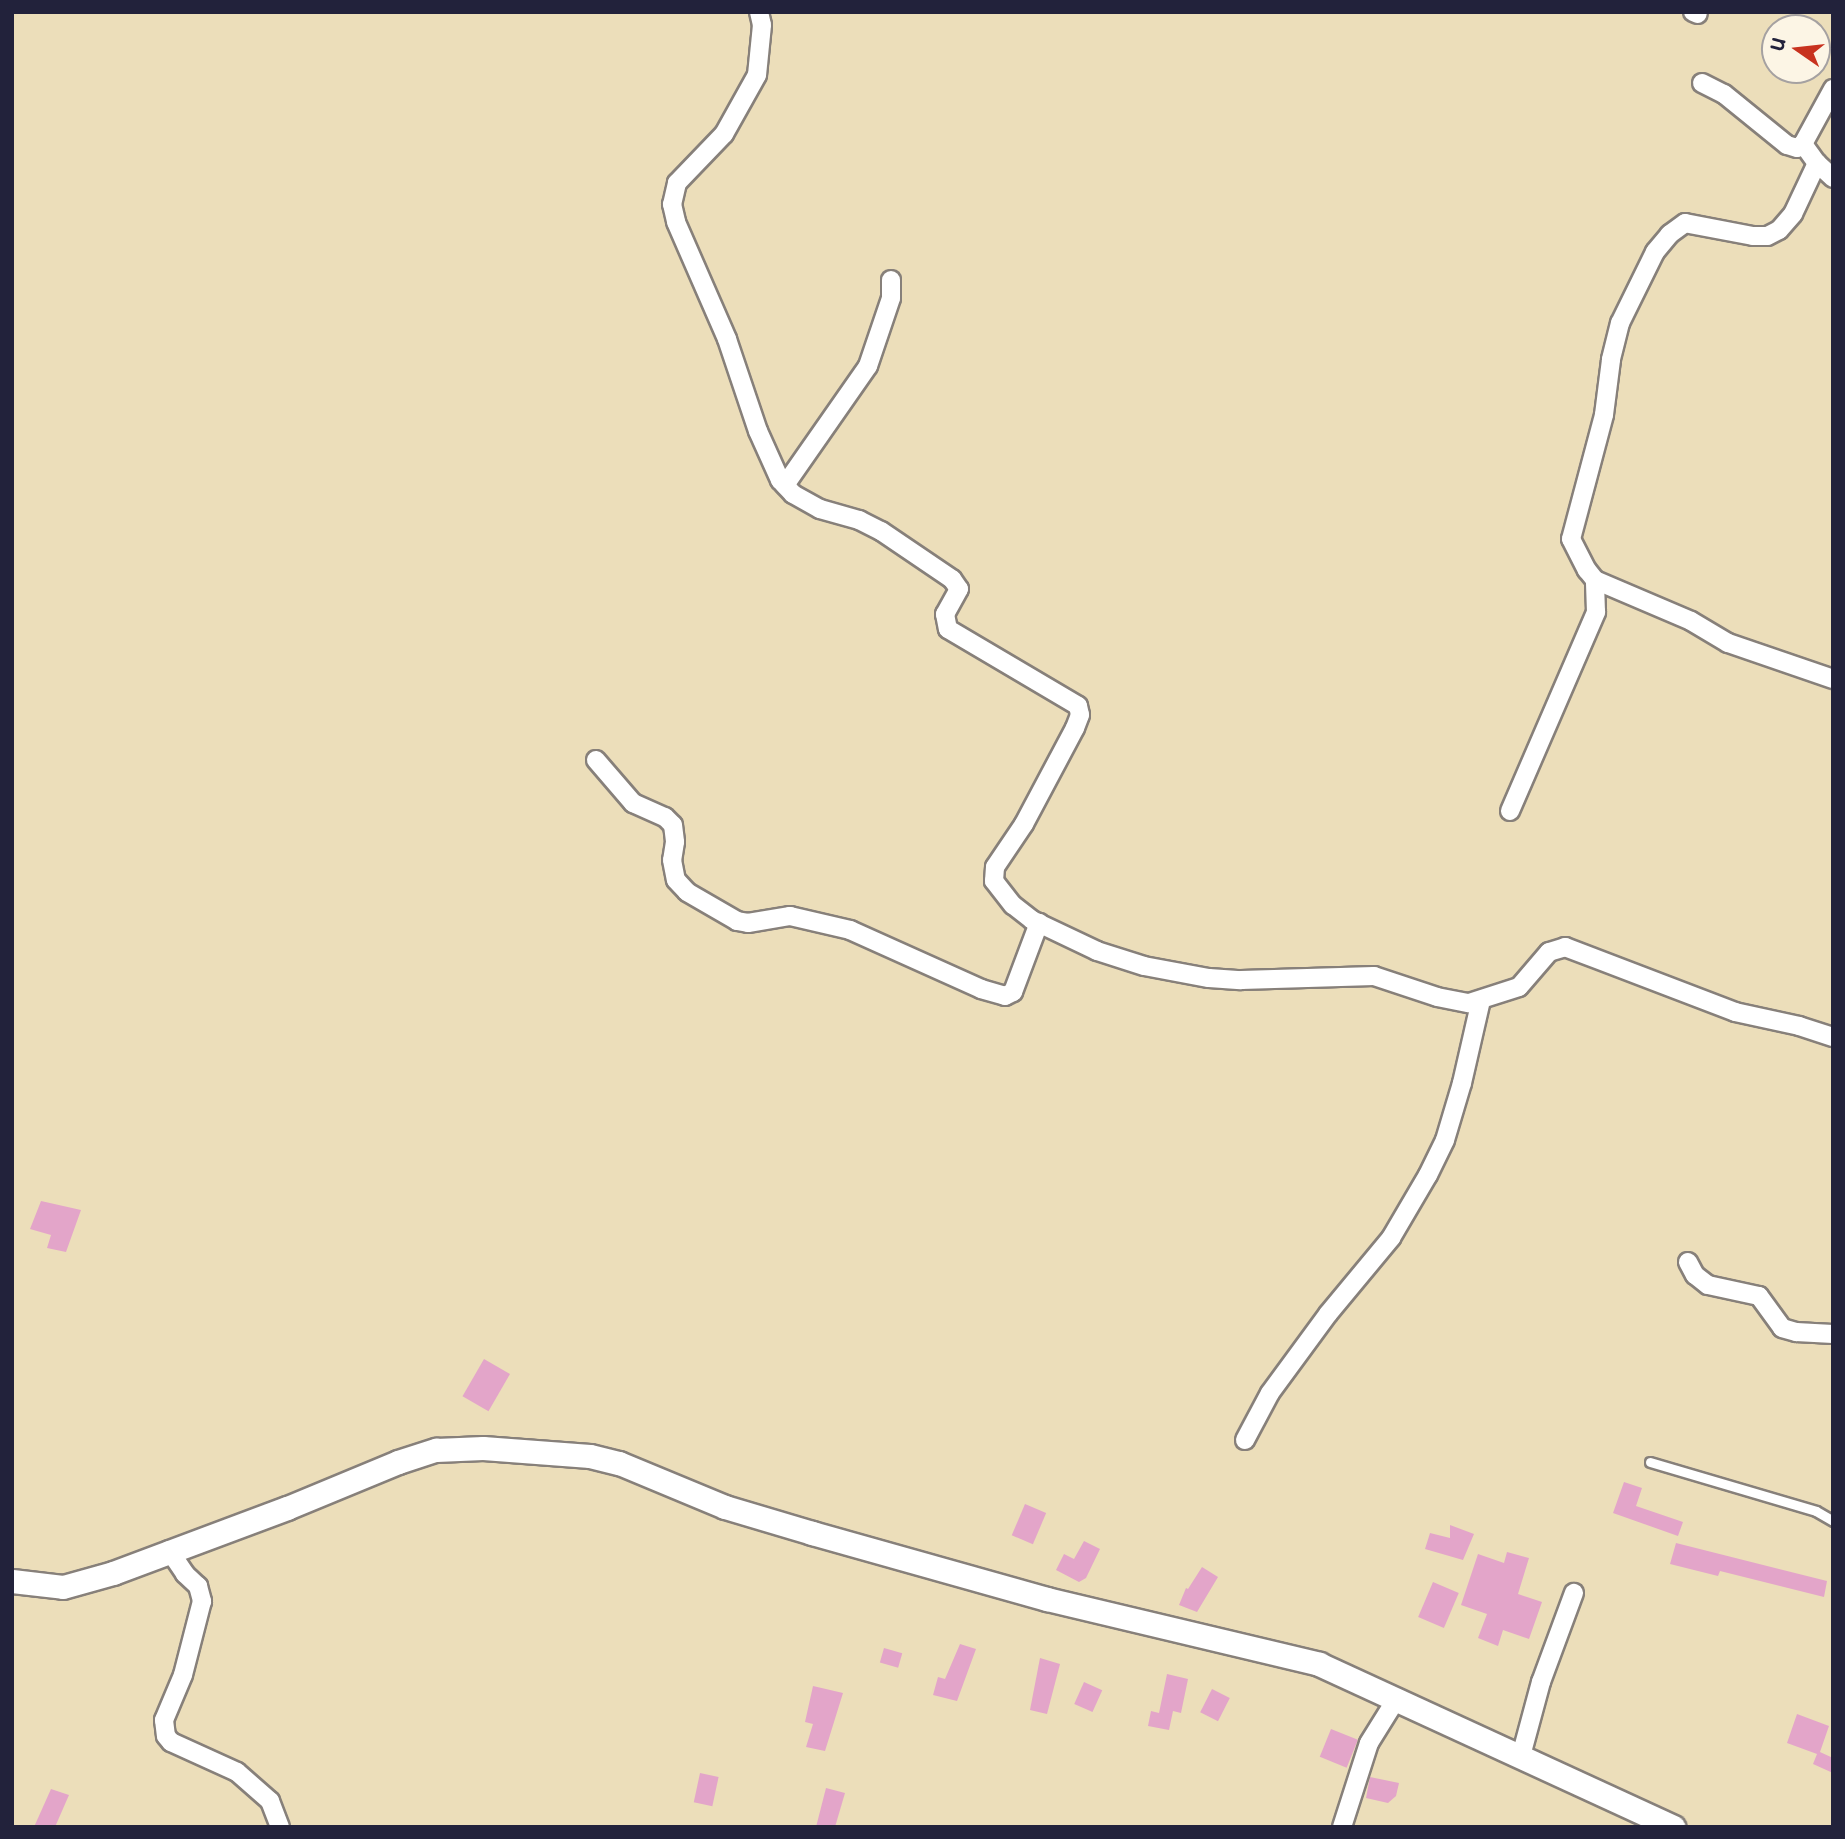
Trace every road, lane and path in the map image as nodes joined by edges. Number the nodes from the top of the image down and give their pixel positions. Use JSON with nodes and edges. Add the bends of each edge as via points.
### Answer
{"nodes":[{"id":1,"x":759,"y":12,"type":"edge"},
{"id":2,"x":1702,"y":83,"type":"dead end"},
{"id":3,"x":1833,"y":89,"type":"edge"},
{"id":4,"x":1803,"y":144,"type":"junction"},
{"id":5,"x":1817,"y":163,"type":"junction"},
{"id":6,"x":1833,"y":178,"type":"edge"},
{"id":7,"x":891,"y":280,"type":"dead end"},
{"id":8,"x":785,"y":485,"type":"junction"},
{"id":9,"x":1595,"y":580,"type":"junction"},
{"id":10,"x":1833,"y":679,"type":"edge"},
{"id":11,"x":596,"y":760,"type":"dead end"},
{"id":12,"x":1510,"y":811,"type":"dead end"},
{"id":13,"x":1039,"y":923,"type":"junction"},
{"id":14,"x":1481,"y":1000,"type":"junction"},
{"id":15,"x":1833,"y":1037,"type":"edge"},
{"id":16,"x":1688,"y":1262,"type":"dead end"},
{"id":17,"x":1833,"y":1334,"type":"edge"},
{"id":18,"x":1245,"y":1440,"type":"dead end"},
{"id":19,"x":1650,"y":1461,"type":"dead end"},
{"id":20,"x":1833,"y":1521,"type":"edge"},
{"id":21,"x":169,"y":1550,"type":"junction"},
{"id":22,"x":12,"y":1581,"type":"edge"},
{"id":23,"x":1574,"y":1593,"type":"dead end"},
{"id":24,"x":1397,"y":1698,"type":"junction"},
{"id":25,"x":1521,"y":1756,"type":"junction"},
{"id":26,"x":280,"y":1827,"type":"edge"},
{"id":27,"x":1342,"y":1827,"type":"edge"},
{"id":28,"x":1673,"y":1827,"type":"edge"}],
"edges":[{"from":1,"to":8,"type":"street","via":[[757,75],[724,134],[677,183],[672,204],[727,339],[769,462]]},
{"from":2,"to":4,"type":"street","via":[[1724,94],[1787,145],[1797,148]]},
{"from":3,"to":4,"type":"street"},
{"from":4,"to":5,"type":"street"},
{"from":5,"to":6,"type":"street"},
{"from":5,"to":9,"type":"street","via":[[1793,214],[1779,230],[1753,236],[1692,223],[1678,226],[1655,252],[1635,289],[1620,323],[1604,415],[1571,539]]},
{"from":7,"to":8,"type":"street","via":[[891,298],[868,366]]},
{"from":8,"to":13,"type":"street","via":[[820,509],[881,531],[952,579],[959,589],[945,614],[948,629],[1078,706],[1075,728],[993,872],[994,881],[1013,905]]},
{"from":9,"to":10,"type":"street","via":[[1691,621],[1728,643]]},
{"from":9,"to":12,"type":"street","via":[[1596,612]]},
{"from":11,"to":13,"type":"street","via":[[633,803],[673,825],[676,880],[687,892],[737,921],[790,916],[839,927],[1005,996],[1013,992]]},
{"from":13,"to":14,"type":"street","via":[[1119,960],[1209,978],[1267,981],[1374,976],[1444,999]]},
{"from":14,"to":15,"type":"street","via":[[1520,987],[1549,952],[1565,947],[1735,1013]]},
{"from":14,"to":18,"type":"street","via":[[1445,1140],[1428,1175],[1391,1238],[1270,1393]]},
{"from":16,"to":17,"type":"street","via":[[1708,1285],[1759,1296],[1782,1328]]},
{"from":19,"to":20,"type":"lane","via":[[1816,1511]]},
{"from":21,"to":22,"type":"street","via":[[63,1587]]},
{"from":21,"to":24,"type":"street","via":[[436,1450],[483,1448],[590,1456],[619,1463],[725,1507],[1047,1599],[1320,1664]]},
{"from":21,"to":26,"type":"street","via":[[198,1586],[202,1601],[164,1731],[171,1742],[250,1782],[270,1801]]},
{"from":23,"to":25,"type":"street","via":[[1541,1682]]},
{"from":24,"to":25,"type":"street"},
{"from":24,"to":27,"type":"street","via":[[1369,1743]]},
{"from":25,"to":28,"type":"street"}]}
